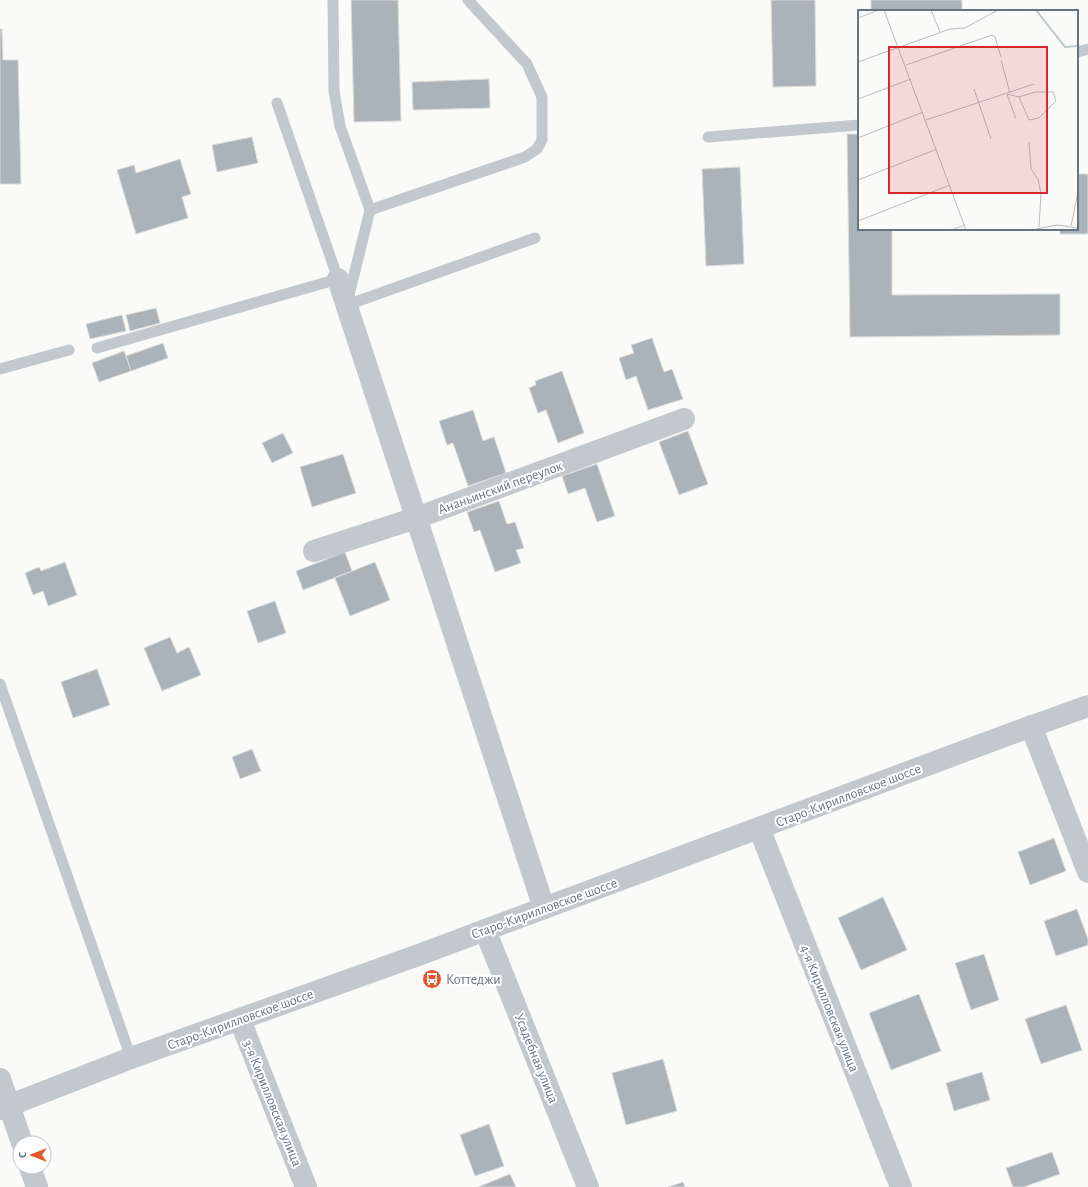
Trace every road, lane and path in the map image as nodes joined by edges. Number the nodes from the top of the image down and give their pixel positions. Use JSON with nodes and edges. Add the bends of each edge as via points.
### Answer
{"nodes":[{"id":1,"x":333,"y":0,"type":"edge"},
{"id":2,"x":468,"y":0,"type":"edge"},
{"id":3,"x":1088,"y":49,"type":"edge"},
{"id":4,"x":1078,"y":52,"type":"edge"},
{"id":5,"x":277,"y":103,"type":"dead end"},
{"id":6,"x":858,"y":125,"type":"edge"},
{"id":7,"x":708,"y":137,"type":"dead end"},
{"id":8,"x":370,"y":210,"type":"junction"},
{"id":9,"x":535,"y":238,"type":"dead end"},
{"id":10,"x":338,"y":279,"type":"junction"},
{"id":11,"x":347,"y":306,"type":"junction"},
{"id":12,"x":97,"y":348,"type":"dead end"},
{"id":13,"x":69,"y":350,"type":"dead end"},
{"id":14,"x":0,"y":370,"type":"edge"},
{"id":15,"x":684,"y":419,"type":"dead end"},
{"id":16,"x":416,"y":518,"type":"junction"},
{"id":17,"x":314,"y":551,"type":"dead end"},
{"id":18,"x":0,"y":684,"type":"edge"},
{"id":19,"x":1088,"y":706,"type":"edge"},
{"id":20,"x":1031,"y":726,"type":"junction"},
{"id":21,"x":759,"y":828,"type":"junction"},
{"id":22,"x":1088,"y":872,"type":"edge"},
{"id":23,"x":544,"y":908,"type":"junction"},
{"id":24,"x":485,"y":930,"type":"junction"},
{"id":25,"x":240,"y":1020,"type":"junction"},
{"id":26,"x":131,"y":1058,"type":"junction"},
{"id":27,"x":0,"y":1079,"type":"edge"},
{"id":28,"x":5,"y":1107,"type":"edge"},
{"id":29,"x":18,"y":1135,"type":"edge"},
{"id":30,"x":33,"y":1175,"type":"edge"},
{"id":31,"x":37,"y":1187,"type":"edge"},
{"id":32,"x":306,"y":1187,"type":"edge"},
{"id":33,"x":588,"y":1187,"type":"edge"},
{"id":34,"x":901,"y":1187,"type":"edge"}],
"edges":[{"from":1,"to":8,"type":"lane","via":[[334,92],[337,112]]},
{"from":2,"to":8,"type":"lane","via":[[527,64],[542,98],[542,140],[537,149],[525,157]]},
{"from":3,"to":4,"type":"lane"},
{"from":5,"to":10,"type":"lane"},
{"from":6,"to":7,"type":"lane"},
{"from":8,"to":11,"type":"lane"},
{"from":9,"to":11,"type":"lane"},
{"from":10,"to":11,"type":"street"},
{"from":10,"to":12,"type":"lane"},
{"from":11,"to":16,"type":"street"},
{"from":13,"to":14,"type":"lane"},
{"from":15,"to":16,"type":"street","name":"Ананьинский переулок"},
{"from":16,"to":17,"type":"street","name":"Ананьинский переулок"},
{"from":16,"to":23,"type":"street"},
{"from":18,"to":26,"type":"lane"},
{"from":19,"to":20,"type":"street","name":"Старо-Кирилловское шоссе"},
{"from":20,"to":21,"type":"street","name":"Старо-Кирилловское шоссе"},
{"from":20,"to":22,"type":"street"},
{"from":21,"to":23,"type":"street","name":"Старо-Кирилловское шоссе"},
{"from":21,"to":34,"type":"street","name":"4-я Кирилловская улица"},
{"from":23,"to":24,"type":"street","name":"Старо-Кирилловское шоссе"},
{"from":24,"to":25,"type":"street","name":"Старо-Кирилловское шоссе"},
{"from":24,"to":33,"type":"street","name":"Усадебная улица"},
{"from":25,"to":26,"type":"street","name":"Старо-Кирилловское шоссе"},
{"from":25,"to":32,"type":"street","name":"3-я Кирилловская улица"},
{"from":26,"to":28,"type":"street","name":"Старо-Кирилловское шоссе"},
{"from":27,"to":28,"type":"street"},
{"from":28,"to":29,"type":"street"},
{"from":30,"to":31,"type":"street"}]}
